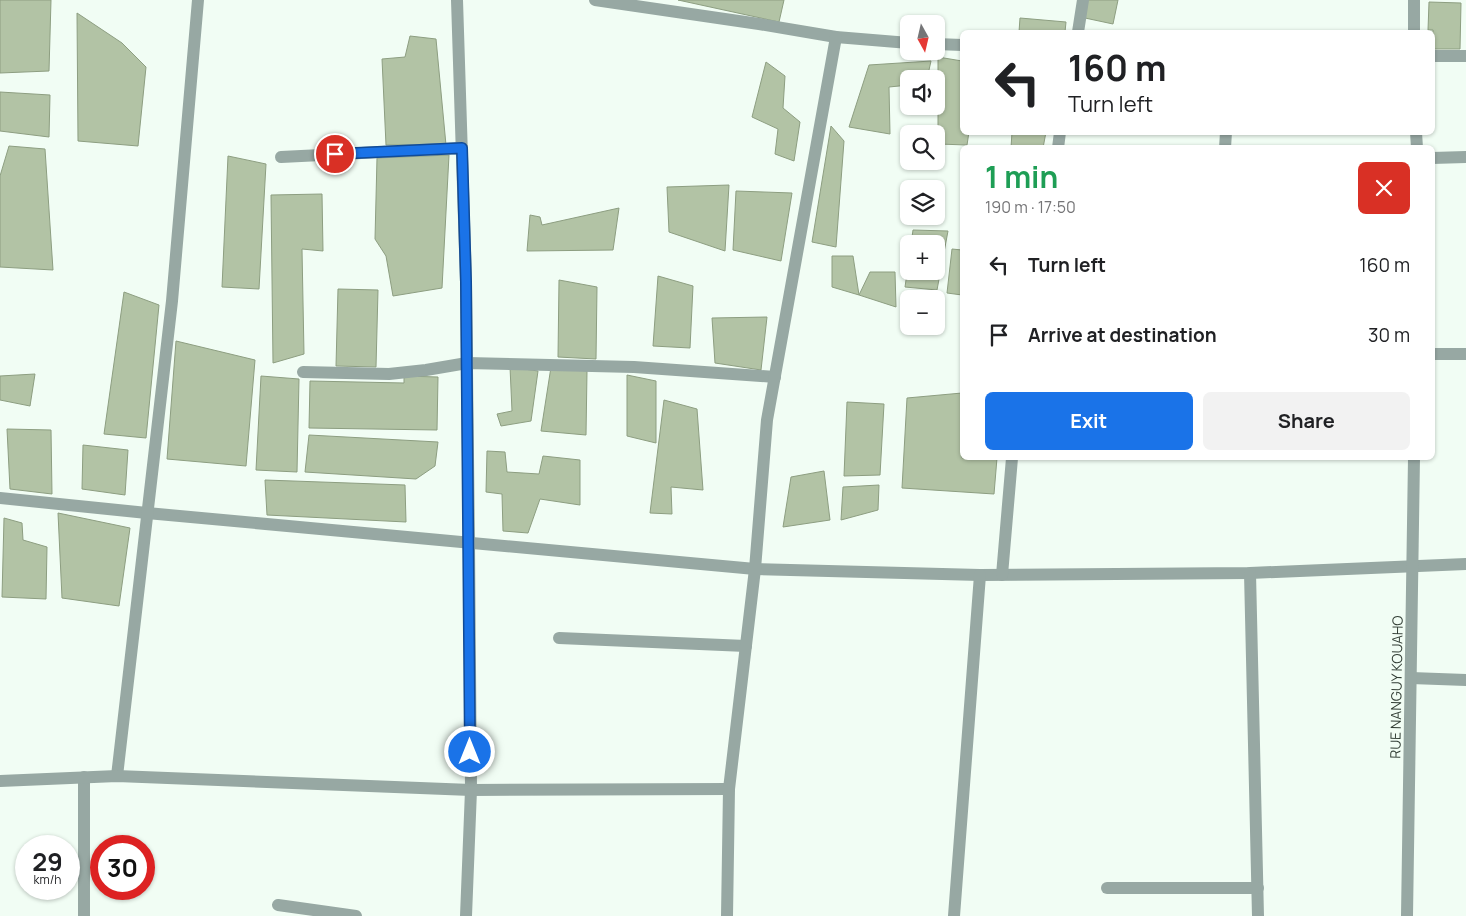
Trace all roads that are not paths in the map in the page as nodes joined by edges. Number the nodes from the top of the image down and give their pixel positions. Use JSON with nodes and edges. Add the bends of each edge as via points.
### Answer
{"nodes":[{"id":1,"x":198,"y":0,"type":"edge"},
{"id":2,"x":457,"y":0,"type":"edge"},
{"id":3,"x":595,"y":0,"type":"edge"},
{"id":4,"x":1083,"y":0,"type":"edge"},
{"id":5,"x":1414,"y":0,"type":"edge"},
{"id":6,"x":1078,"y":30,"type":"edge"},
{"id":7,"x":1414,"y":30,"type":"edge"},
{"id":8,"x":836,"y":37,"type":"junction"},
{"id":9,"x":900,"y":42,"type":"edge"},
{"id":10,"x":945,"y":44,"type":"edge"},
{"id":11,"x":960,"y":45,"type":"edge"},
{"id":12,"x":1435,"y":56,"type":"edge"},
{"id":13,"x":1466,"y":56,"type":"edge"},
{"id":14,"x":462,"y":148,"type":"junction"},
{"id":15,"x":281,"y":157,"type":"dead end"},
{"id":16,"x":1466,"y":157,"type":"edge"},
{"id":17,"x":1435,"y":158,"type":"edge"},
{"id":18,"x":1435,"y":354,"type":"edge"},
{"id":19,"x":1466,"y":354,"type":"edge"},
{"id":20,"x":467,"y":362,"type":"junction"},
{"id":21,"x":303,"y":372,"type":"dead end"},
{"id":22,"x":775,"y":377,"type":"junction"},
{"id":23,"x":1012,"y":460,"type":"edge"},
{"id":24,"x":1414,"y":460,"type":"edge"},
{"id":25,"x":0,"y":498,"type":"edge"},
{"id":26,"x":147,"y":513,"type":"junction"},
{"id":27,"x":469,"y":543,"type":"junction"},
{"id":28,"x":1466,"y":564,"type":"edge"},
{"id":29,"x":1412,"y":565,"type":"junction"},
{"id":30,"x":755,"y":569,"type":"junction"},
{"id":31,"x":1250,"y":573,"type":"junction"},
{"id":32,"x":980,"y":575,"type":"junction"},
{"id":33,"x":1002,"y":575,"type":"junction"},
{"id":34,"x":559,"y":638,"type":"dead end"},
{"id":35,"x":746,"y":646,"type":"junction"},
{"id":36,"x":1411,"y":678,"type":"junction"},
{"id":37,"x":1466,"y":680,"type":"edge"},
{"id":38,"x":117,"y":776,"type":"junction"},
{"id":39,"x":84,"y":778,"type":"junction"},
{"id":40,"x":0,"y":781,"type":"edge"},
{"id":41,"x":471,"y":790,"type":"junction"},
{"id":42,"x":729,"y":790,"type":"junction"},
{"id":43,"x":1107,"y":888,"type":"dead end"},
{"id":44,"x":1258,"y":888,"type":"junction"},
{"id":45,"x":278,"y":905,"type":"dead end"},
{"id":46,"x":84,"y":916,"type":"edge"},
{"id":47,"x":356,"y":916,"type":"edge"},
{"id":48,"x":466,"y":916,"type":"edge"},
{"id":49,"x":727,"y":916,"type":"edge"},
{"id":50,"x":954,"y":916,"type":"edge"},
{"id":51,"x":1258,"y":916,"type":"edge"},
{"id":52,"x":1406,"y":916,"type":"edge"}],
"edges":[{"from":1,"to":26,"type":"street","via":[[172,301]]},
{"from":2,"to":14,"type":"street"},
{"from":3,"to":8,"type":"street"},
{"from":4,"to":6,"type":"street"},
{"from":5,"to":7,"type":"street"},
{"from":8,"to":9,"type":"street"},
{"from":8,"to":22,"type":"street"},
{"from":10,"to":11,"type":"street"},
{"from":12,"to":13,"type":"street"},
{"from":14,"to":15,"type":"street"},
{"from":14,"to":20,"type":"street"},
{"from":16,"to":17,"type":"street"},
{"from":18,"to":19,"type":"street"},
{"from":20,"to":21,"type":"street","via":[[389,374]]},
{"from":20,"to":22,"type":"street","via":[[634,367]]},
{"from":20,"to":27,"type":"street"},
{"from":22,"to":30,"type":"street","via":[[767,420]]},
{"from":23,"to":33,"type":"street"},
{"from":24,"to":29,"type":"street","name":"RUE NANGUY KOUAHO"},
{"from":25,"to":26,"type":"street"},
{"from":26,"to":27,"type":"street"},
{"from":26,"to":38,"type":"street"},
{"from":27,"to":30,"type":"street"},
{"from":27,"to":41,"type":"street"},
{"from":28,"to":29,"type":"street"},
{"from":29,"to":31,"type":"street"},
{"from":29,"to":36,"type":"street","name":"RUE NANGUY KOUAHO"},
{"from":30,"to":32,"type":"street"},
{"from":30,"to":35,"type":"street"},
{"from":31,"to":33,"type":"street"},
{"from":31,"to":44,"type":"street"},
{"from":32,"to":33,"type":"street"},
{"from":32,"to":50,"type":"street"},
{"from":34,"to":35,"type":"street"},
{"from":35,"to":42,"type":"street"},
{"from":36,"to":37,"type":"street"},
{"from":36,"to":52,"type":"street","name":"RUE NANGUY KOUAHO"},
{"from":38,"to":39,"type":"street"},
{"from":38,"to":41,"type":"street"},
{"from":39,"to":40,"type":"street"},
{"from":39,"to":46,"type":"street"},
{"from":41,"to":42,"type":"street"},
{"from":41,"to":48,"type":"street"},
{"from":42,"to":49,"type":"street"},
{"from":43,"to":44,"type":"street"},
{"from":44,"to":51,"type":"street"},
{"from":45,"to":47,"type":"street"}]}
